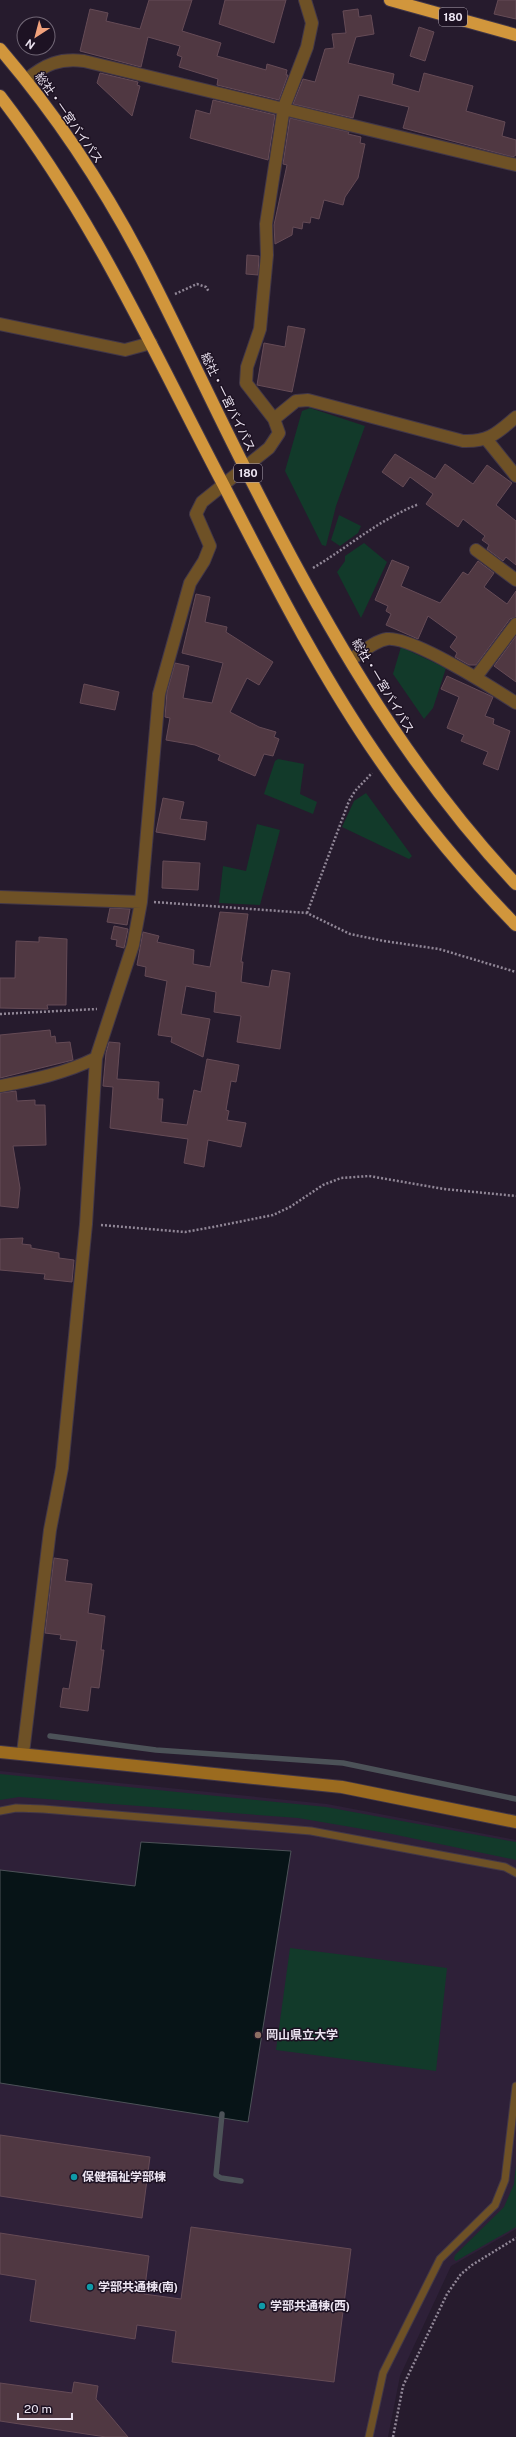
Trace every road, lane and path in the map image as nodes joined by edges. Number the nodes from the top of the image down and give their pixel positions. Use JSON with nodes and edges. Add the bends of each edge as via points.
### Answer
{"nodes":[{"id":1,"x":305,"y":0,"type":"edge"},
{"id":2,"x":390,"y":0,"type":"edge"},
{"id":3,"x":516,"y":34,"type":"edge"},
{"id":4,"x":0,"y":49,"type":"edge"},
{"id":5,"x":26,"y":80,"type":"junction"},
{"id":6,"x":0,"y":96,"type":"edge"},
{"id":7,"x":284,"y":108,"type":"junction"},
{"id":8,"x":516,"y":165,"type":"edge"},
{"id":9,"x":209,"y":292,"type":"dead end"},
{"id":10,"x":162,"y":301,"type":"junction"},
{"id":11,"x":0,"y":324,"type":"edge"},
{"id":12,"x":151,"y":343,"type":"junction"},
{"id":13,"x":516,"y":416,"type":"edge"},
{"id":14,"x":274,"y":419,"type":"junction"},
{"id":15,"x":487,"y":440,"type":"junction"},
{"id":16,"x":246,"y":469,"type":"junction"},
{"id":17,"x":516,"y":476,"type":"edge"},
{"id":18,"x":223,"y":484,"type":"junction"},
{"id":19,"x":418,"y":504,"type":"dead end"},
{"id":20,"x":476,"y":550,"type":"dead end"},
{"id":21,"x":302,"y":574,"type":"junction"},
{"id":22,"x":516,"y":580,"type":"edge"},
{"id":23,"x":516,"y":624,"type":"edge"},
{"id":24,"x":350,"y":660,"type":"junction"},
{"id":25,"x":476,"y":676,"type":"junction"},
{"id":26,"x":516,"y":703,"type":"edge"},
{"id":27,"x":383,"y":765,"type":"junction"},
{"id":28,"x":516,"y":884,"type":"edge"},
{"id":29,"x":0,"y":896,"type":"edge"},
{"id":30,"x":141,"y":902,"type":"junction"},
{"id":31,"x":307,"y":913,"type":"junction"},
{"id":32,"x":516,"y":925,"type":"edge"},
{"id":33,"x":516,"y":972,"type":"edge"},
{"id":34,"x":111,"y":1009,"type":"junction"},
{"id":35,"x":0,"y":1014,"type":"edge"},
{"id":36,"x":96,"y":1058,"type":"junction"},
{"id":37,"x":0,"y":1086,"type":"edge"},
{"id":38,"x":516,"y":1196,"type":"edge"},
{"id":39,"x":86,"y":1224,"type":"junction"},
{"id":40,"x":0,"y":1752,"type":"edge"},
{"id":41,"x":23,"y":1753,"type":"junction"},
{"id":42,"x":0,"y":1811,"type":"edge"},
{"id":43,"x":516,"y":1822,"type":"edge"},
{"id":44,"x":516,"y":1873,"type":"edge"},
{"id":45,"x":516,"y":2086,"type":"edge"},
{"id":46,"x":516,"y":2238,"type":"edge"},
{"id":47,"x":370,"y":2437,"type":"edge"},
{"id":48,"x":393,"y":2437,"type":"edge"}],
"edges":[{"from":1,"to":7,"type":"street","via":[[312,23],[308,47]]},
{"from":2,"to":3,"type":"highway","number":"180"},
{"from":4,"to":5,"type":"highway","name":"総社・一宮バイパス","number":"180"},
{"from":5,"to":7,"type":"street","via":[[40,68],[56,61],[72,60]]},
{"from":5,"to":10,"type":"highway","name":"総社・一宮バイパス","number":"180","via":[[94,178],[140,256]]},
{"from":6,"to":12,"type":"highway","number":"180","via":[[57,174],[92,231]]},
{"from":7,"to":8,"type":"street"},
{"from":7,"to":14,"type":"street","via":[[266,224],[267,255],[260,329],[247,367],[246,383]]},
{"from":9,"to":10,"type":"path","via":[[206,287],[197,284]]},
{"from":10,"to":16,"type":"highway","name":"総社・一宮バイパス","number":"180"},
{"from":11,"to":12,"type":"street","via":[[125,350]]},
{"from":12,"to":18,"type":"highway","number":"180"},
{"from":13,"to":15,"type":"street"},
{"from":14,"to":15,"type":"street","via":[[296,401],[308,400],[463,441]]},
{"from":14,"to":16,"type":"street","via":[[279,433],[269,448]]},
{"from":15,"to":17,"type":"street"},
{"from":16,"to":18,"type":"street"},
{"from":16,"to":21,"type":"highway","name":"総社・一宮バイパス","number":"180"},
{"from":18,"to":27,"type":"highway","number":"180","via":[[326,676]]},
{"from":18,"to":30,"type":"street","via":[[202,502],[196,514],[210,546],[190,583],[159,694]]},
{"from":19,"to":21,"type":"path","via":[[380,522],[340,552]]},
{"from":20,"to":22,"type":"street"},
{"from":21,"to":24,"type":"highway","name":"総社・一宮バイパス","number":"180"},
{"from":23,"to":25,"type":"street"},
{"from":24,"to":25,"type":"street","via":[[387,639],[401,640]]},
{"from":24,"to":28,"type":"highway","name":"総社・一宮バイパス","number":"180","via":[[400,741],[443,800]]},
{"from":25,"to":26,"type":"street"},
{"from":27,"to":31,"type":"path","via":[[366,778],[349,801]]},
{"from":27,"to":32,"type":"highway","number":"180","via":[[468,874]]},
{"from":29,"to":30,"type":"street"},
{"from":30,"to":31,"type":"path"},
{"from":30,"to":34,"type":"street","via":[[132,945]]},
{"from":31,"to":33,"type":"path","via":[[350,934],[439,950]]},
{"from":34,"to":35,"type":"path"},
{"from":34,"to":36,"type":"street"},
{"from":36,"to":37,"type":"street","via":[[38,1079]]},
{"from":36,"to":39,"type":"street"},
{"from":38,"to":39,"type":"path","via":[[444,1189],[370,1176],[341,1178],[323,1185],[273,1215],[185,1232]]},
{"from":39,"to":41,"type":"street","via":[[62,1468],[50,1530]]},
{"from":40,"to":41,"type":"street"},
{"from":41,"to":43,"type":"street","via":[[342,1787]]},
{"from":42,"to":44,"type":"lane","via":[[16,1808],[43,1809],[311,1831],[498,1865]]},
{"from":45,"to":47,"type":"lane","via":[[502,2192],[486,2216],[461,2236],[440,2259],[383,2372]]},
{"from":46,"to":48,"type":"path","via":[[472,2265],[461,2274],[447,2294],[403,2386]]}]}
